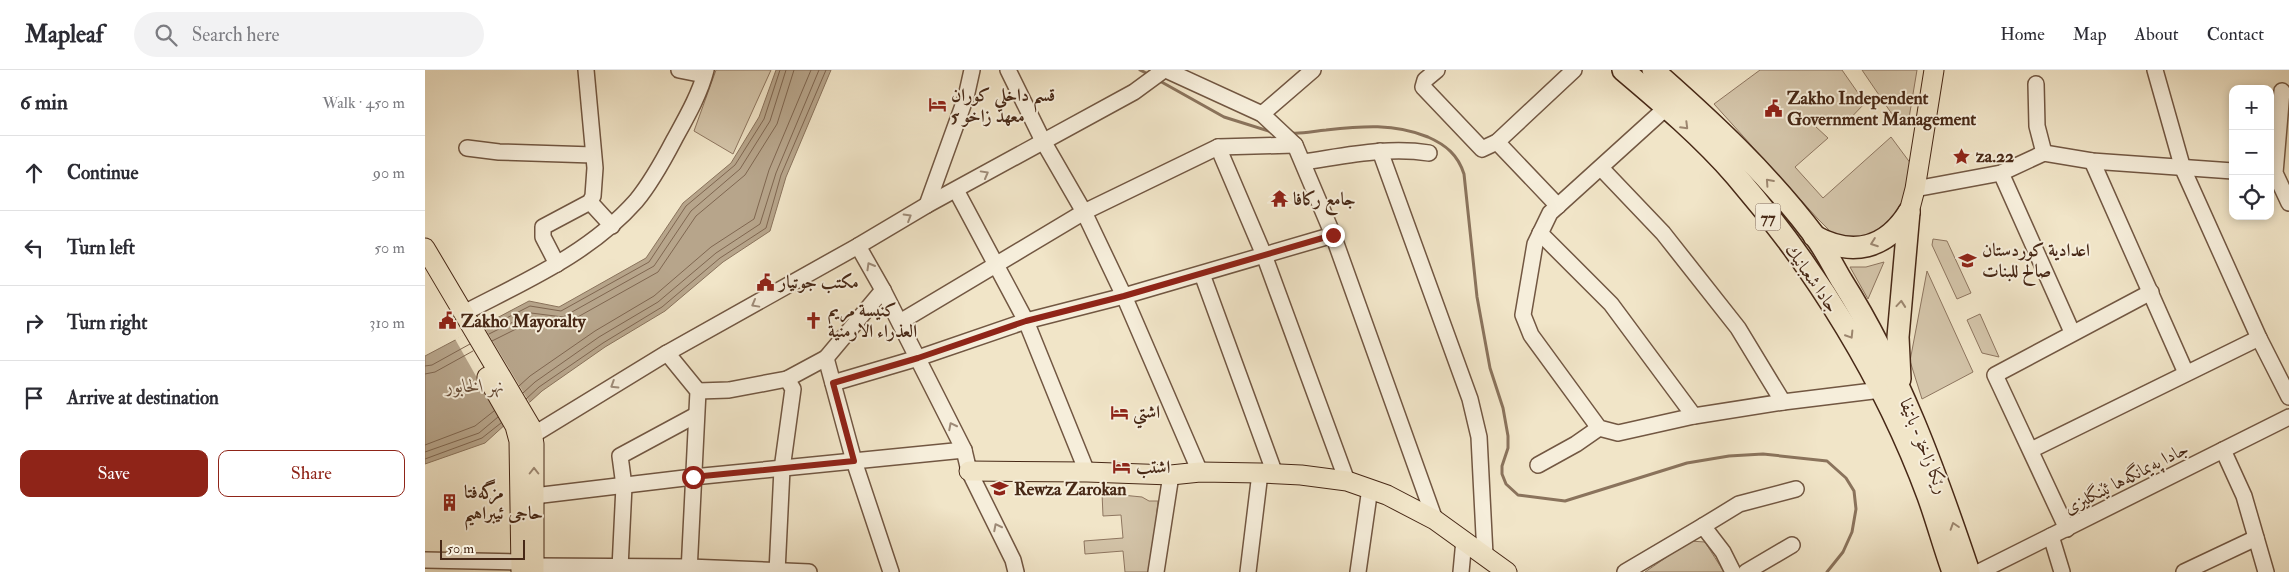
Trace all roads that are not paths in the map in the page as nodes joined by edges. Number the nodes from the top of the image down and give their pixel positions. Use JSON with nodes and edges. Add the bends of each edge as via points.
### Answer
{"nodes":[{"id":1,"x":586,"y":70,"type":"edge"},
{"id":2,"x":679,"y":70,"type":"edge"},
{"id":3,"x":971,"y":70,"type":"edge"},
{"id":4,"x":1008,"y":70,"type":"edge"},
{"id":5,"x":1164,"y":70,"type":"edge"},
{"id":6,"x":1313,"y":70,"type":"edge"},
{"id":7,"x":1437,"y":70,"type":"edge"},
{"id":8,"x":1574,"y":70,"type":"edge"},
{"id":9,"x":1623,"y":70,"type":"edge"},
{"id":10,"x":1653,"y":70,"type":"edge"},
{"id":11,"x":1933,"y":70,"type":"edge"},
{"id":12,"x":2155,"y":70,"type":"edge"},
{"id":13,"x":705,"y":73,"type":"edge"},
{"id":14,"x":2036,"y":84,"type":"dead end"},
{"id":15,"x":2281,"y":91,"type":"dead end"},
{"id":16,"x":1667,"y":107,"type":"junction"},
{"id":17,"x":1266,"y":116,"type":"junction"},
{"id":18,"x":1043,"y":141,"type":"junction"},
{"id":19,"x":1292,"y":142,"type":"junction"},
{"id":20,"x":1492,"y":145,"type":"junction"},
{"id":21,"x":1218,"y":147,"type":"junction"},
{"id":22,"x":467,"y":148,"type":"dead end"},
{"id":23,"x":1380,"y":151,"type":"junction"},
{"id":24,"x":1429,"y":153,"type":"dead end"},
{"id":25,"x":2044,"y":153,"type":"junction"},
{"id":26,"x":593,"y":155,"type":"junction"},
{"id":27,"x":2092,"y":161,"type":"junction"},
{"id":28,"x":1303,"y":162,"type":"junction"},
{"id":29,"x":1601,"y":168,"type":"junction"},
{"id":30,"x":2183,"y":169,"type":"junction"},
{"id":31,"x":2229,"y":171,"type":"edge"},
{"id":32,"x":2278,"y":173,"type":"edge"},
{"id":33,"x":2001,"y":174,"type":"junction"},
{"id":34,"x":1915,"y":189,"type":"junction"},
{"id":35,"x":956,"y":190,"type":"junction"},
{"id":36,"x":590,"y":202,"type":"junction"},
{"id":37,"x":2289,"y":203,"type":"edge"},
{"id":38,"x":927,"y":205,"type":"junction"},
{"id":39,"x":1558,"y":206,"type":"junction"},
{"id":40,"x":1085,"y":212,"type":"junction"},
{"id":41,"x":1909,"y":212,"type":"junction"},
{"id":42,"x":611,"y":226,"type":"junction"},
{"id":43,"x":1540,"y":233,"type":"junction"},
{"id":44,"x":1813,"y":234,"type":"junction"},
{"id":45,"x":1333,"y":235,"type":"junction"},
{"id":46,"x":859,"y":246,"type":"junction"},
{"id":47,"x":425,"y":248,"type":"edge"},
{"id":48,"x":1264,"y":255,"type":"junction"},
{"id":49,"x":557,"y":264,"type":"junction"},
{"id":50,"x":995,"y":266,"type":"junction"},
{"id":51,"x":425,"y":270,"type":"edge"},
{"id":52,"x":1202,"y":274,"type":"junction"},
{"id":53,"x":883,"y":290,"type":"junction"},
{"id":54,"x":2151,"y":292,"type":"junction"},
{"id":55,"x":1124,"y":296,"type":"junction"},
{"id":56,"x":1026,"y":321,"type":"junction"},
{"id":57,"x":900,"y":322,"type":"junction"},
{"id":58,"x":467,"y":325,"type":"junction"},
{"id":59,"x":2072,"y":332,"type":"junction"},
{"id":60,"x":2259,"y":338,"type":"junction"},
{"id":61,"x":667,"y":353,"type":"junction"},
{"id":62,"x":826,"y":358,"type":"junction"},
{"id":63,"x":918,"y":358,"type":"junction"},
{"id":64,"x":2186,"y":373,"type":"junction"},
{"id":65,"x":787,"y":379,"type":"junction"},
{"id":66,"x":833,"y":383,"type":"junction"},
{"id":67,"x":1891,"y":389,"type":"junction"},
{"id":68,"x":698,"y":391,"type":"junction"},
{"id":69,"x":2289,"y":397,"type":"edge"},
{"id":70,"x":1783,"y":402,"type":"junction"},
{"id":71,"x":697,"y":415,"type":"junction"},
{"id":72,"x":1694,"y":416,"type":"junction"},
{"id":73,"x":2289,"y":417,"type":"edge"},
{"id":74,"x":525,"y":427,"type":"junction"},
{"id":75,"x":1599,"y":428,"type":"junction"},
{"id":76,"x":964,"y":450,"type":"junction"},
{"id":77,"x":2031,"y":450,"type":"junction"},
{"id":78,"x":2223,"y":450,"type":"junction"},
{"id":79,"x":854,"y":461,"type":"junction"},
{"id":80,"x":1538,"y":465,"type":"dead end"},
{"id":81,"x":782,"y":469,"type":"junction"},
{"id":82,"x":969,"y":471,"type":"junction"},
{"id":83,"x":1087,"y":472,"type":"junction"},
{"id":84,"x":1200,"y":472,"type":"junction"},
{"id":85,"x":1268,"y":473,"type":"junction"},
{"id":86,"x":1171,"y":475,"type":"junction"},
{"id":87,"x":693,"y":477,"type":"junction"},
{"id":88,"x":1347,"y":481,"type":"junction"},
{"id":89,"x":624,"y":486,"type":"junction"},
{"id":90,"x":1370,"y":488,"type":"junction"},
{"id":91,"x":1797,"y":489,"type":"dead end"},
{"id":92,"x":534,"y":496,"type":"junction"},
{"id":93,"x":1435,"y":520,"type":"junction"},
{"id":94,"x":1703,"y":526,"type":"junction"},
{"id":95,"x":2067,"y":528,"type":"junction"},
{"id":96,"x":2051,"y":536,"type":"junction"},
{"id":97,"x":2256,"y":538,"type":"junction"},
{"id":98,"x":1464,"y":540,"type":"junction"},
{"id":99,"x":1792,"y":545,"type":"dead end"},
{"id":100,"x":1485,"y":555,"type":"junction"},
{"id":101,"x":425,"y":560,"type":"edge"},
{"id":102,"x":528,"y":568,"type":"edge"},
{"id":103,"x":620,"y":568,"type":"junction"},
{"id":104,"x":689,"y":570,"type":"edge"},
{"id":105,"x":777,"y":571,"type":"edge"},
{"id":106,"x":809,"y":572,"type":"edge"},
{"id":107,"x":891,"y":572,"type":"edge"},
{"id":108,"x":1017,"y":572,"type":"edge"},
{"id":109,"x":1156,"y":572,"type":"edge"},
{"id":110,"x":1248,"y":572,"type":"edge"},
{"id":111,"x":1358,"y":572,"type":"edge"},
{"id":112,"x":1461,"y":572,"type":"edge"},
{"id":113,"x":1507,"y":572,"type":"edge"},
{"id":114,"x":1625,"y":572,"type":"edge"},
{"id":115,"x":1733,"y":572,"type":"edge"},
{"id":116,"x":1746,"y":572,"type":"edge"},
{"id":117,"x":1953,"y":572,"type":"edge"},
{"id":118,"x":1969,"y":572,"type":"edge"},
{"id":119,"x":1979,"y":572,"type":"edge"},
{"id":120,"x":2062,"y":572,"type":"edge"},
{"id":121,"x":2184,"y":572,"type":"edge"},
{"id":122,"x":2266,"y":572,"type":"edge"}],
"edges":[{"from":1,"to":26,"type":"street"},
{"from":2,"to":13,"type":"street"},
{"from":3,"to":38,"type":"street","via":[[966,97]]},
{"from":4,"to":18,"type":"street"},
{"from":5,"to":17,"type":"street"},
{"from":5,"to":18,"type":"street","via":[[1134,92]]},
{"from":6,"to":17,"type":"street"},
{"from":7,"to":20,"type":"street","via":[[1425,80],[1423,87],[1476,144],[1482,149]]},
{"from":8,"to":20,"type":"street"},
{"from":9,"to":16,"type":"highway","name":"جادا شعبانيك","number":"77"},
{"from":44,"to":10,"type":"highway","name":"جادا شعبانيك","number":"77","one_way":true,"via":[[1757,169],[1703,114]]},
{"from":11,"to":34,"type":"main road"},
{"from":12,"to":30,"type":"street"},
{"from":13,"to":42,"type":"street","via":[[693,105],[656,172],[637,200]]},
{"from":14,"to":25,"type":"street","via":[[2037,126]]},
{"from":15,"to":32,"type":"street"},
{"from":16,"to":29,"type":"street"},
{"from":16,"to":67,"type":"highway","name":"جادا شعبانيك","number":"77","one_way":true,"via":[[1736,175],[1798,255]]},
{"from":17,"to":19,"type":"street"},
{"from":35,"to":18,"type":"street","one_way":true},
{"from":18,"to":40,"type":"street"},
{"from":19,"to":21,"type":"street"},
{"from":19,"to":28,"type":"street"},
{"from":20,"to":39,"type":"street"},
{"from":21,"to":40,"type":"street"},
{"from":21,"to":48,"type":"street"},
{"from":22,"to":26,"type":"street"},
{"from":23,"to":24,"type":"street","via":[[1409,149]]},
{"from":23,"to":28,"type":"street"},
{"from":23,"to":100,"type":"street","via":[[1470,399],[1479,437]]},
{"from":25,"to":27,"type":"street"},
{"from":25,"to":33,"type":"street"},
{"from":26,"to":36,"type":"street","via":[[595,168]]},
{"from":27,"to":30,"type":"street"},
{"from":27,"to":54,"type":"street"},
{"from":28,"to":45,"type":"street"},
{"from":29,"to":39,"type":"street"},
{"from":29,"to":70,"type":"street","via":[[1663,233],[1738,328]]},
{"from":30,"to":31,"type":"street"},
{"from":30,"to":60,"type":"street"},
{"from":32,"to":37,"type":"street"},
{"from":33,"to":34,"type":"street"},
{"from":33,"to":59,"type":"street"},
{"from":34,"to":41,"type":"main road"},
{"from":35,"to":38,"type":"street"},
{"from":35,"to":50,"type":"street"},
{"from":36,"to":42,"type":"street"},
{"from":36,"to":49,"type":"street","via":[[543,227],[543,237]]},
{"from":46,"to":38,"type":"street","one_way":true},
{"from":39,"to":43,"type":"street","via":[[1550,212]]},
{"from":40,"to":50,"type":"street"},
{"from":40,"to":55,"type":"street"},
{"from":41,"to":44,"type":"highway","one_way":true,"via":[[1889,236],[1860,248],[1828,244]]},
{"from":67,"to":41,"type":"highway","one_way":true},
{"from":42,"to":49,"type":"street","via":[[593,242]]},
{"from":43,"to":72,"type":"street","via":[[1611,304]]},
{"from":43,"to":75,"type":"street","via":[[1535,244],[1523,315],[1531,335]]},
{"from":44,"to":67,"type":"highway","name":"رێکا زاخۆ - باتیفا","number":"77","via":[[1869,325]]},
{"from":45,"to":48,"type":"street"},
{"from":45,"to":93,"type":"street"},
{"from":53,"to":46,"type":"street","one_way":true},
{"from":46,"to":61,"type":"street","one_way":true},
{"from":47,"to":58,"type":"main road"},
{"from":48,"to":52,"type":"street"},
{"from":48,"to":88,"type":"street"},
{"from":49,"to":58,"type":"street"},
{"from":50,"to":56,"type":"street"},
{"from":50,"to":57,"type":"street"},
{"from":51,"to":58,"type":"main road"},
{"from":52,"to":55,"type":"street"},
{"from":52,"to":85,"type":"street"},
{"from":53,"to":57,"type":"street"},
{"from":53,"to":62,"type":"street"},
{"from":54,"to":59,"type":"street"},
{"from":54,"to":64,"type":"street"},
{"from":55,"to":56,"type":"street"},
{"from":55,"to":84,"type":"street"},
{"from":56,"to":63,"type":"street"},
{"from":56,"to":83,"type":"street"},
{"from":57,"to":63,"type":"street"},
{"from":58,"to":74,"type":"main road"},
{"from":59,"to":77,"type":"street","via":[[1995,375]]},
{"from":60,"to":64,"type":"street"},
{"from":60,"to":69,"type":"street"},
{"from":61,"to":68,"type":"street"},
{"from":61,"to":74,"type":"street","one_way":true},
{"from":62,"to":65,"type":"street"},
{"from":62,"to":66,"type":"street"},
{"from":63,"to":66,"type":"street"},
{"from":76,"to":63,"type":"street","one_way":true},
{"from":64,"to":77,"type":"street"},
{"from":65,"to":68,"type":"street","via":[[729,390]]},
{"from":65,"to":81,"type":"street","via":[[793,389]]},
{"from":66,"to":79,"type":"street"},
{"from":67,"to":70,"type":"street"},
{"from":67,"to":117,"type":"highway","name":"رێکا زاخۆ - باتیفا","number":"77"},
{"from":118,"to":67,"type":"highway","name":"رێکا زاخۆ - باتیفا","number":"77","one_way":true,"via":[[1942,491]]},
{"from":68,"to":71,"type":"street"},
{"from":70,"to":72,"type":"street"},
{"from":71,"to":87,"type":"street"},
{"from":71,"to":89,"type":"street","via":[[620,456]]},
{"from":72,"to":75,"type":"street","via":[[1618,433]]},
{"from":73,"to":78,"type":"street","name":"جادا په‌يمانگه‌ها ئێنگليزى"},
{"from":92,"to":74,"type":"main road","one_way":true},
{"from":74,"to":102,"type":"main road","via":[[520,449]]},
{"from":75,"to":80,"type":"street"},
{"from":76,"to":79,"type":"street"},
{"from":76,"to":82,"type":"street"},
{"from":77,"to":95,"type":"street"},
{"from":78,"to":95,"type":"street","name":"جادا په‌يمانگه‌ها ئێنگليزى"},
{"from":78,"to":97,"type":"street","via":[[2244,496]]},
{"from":79,"to":81,"type":"street"},
{"from":79,"to":107,"type":"street"},
{"from":81,"to":87,"type":"street"},
{"from":81,"to":105,"type":"street"},
{"from":82,"to":83,"type":"main road"},
{"from":108,"to":82,"type":"street","one_way":true},
{"from":83,"to":86,"type":"main road"},
{"from":84,"to":85,"type":"main road"},
{"from":84,"to":86,"type":"main road"},
{"from":85,"to":88,"type":"main road"},
{"from":85,"to":110,"type":"street"},
{"from":86,"to":109,"type":"street"},
{"from":87,"to":89,"type":"street"},
{"from":87,"to":104,"type":"street"},
{"from":88,"to":90,"type":"main road"},
{"from":89,"to":92,"type":"street"},
{"from":89,"to":103,"type":"street"},
{"from":90,"to":93,"type":"main road"},
{"from":90,"to":111,"type":"street"},
{"from":91,"to":94,"type":"street","via":[[1739,504]]},
{"from":92,"to":102,"type":"main road"},
{"from":93,"to":98,"type":"main road"},
{"from":94,"to":114,"type":"street"},
{"from":94,"to":115,"type":"street","via":[[1723,552]]},
{"from":95,"to":96,"type":"street","name":"جادا په‌يمانگه‌ها ئێنگليزى"},
{"from":96,"to":119,"type":"street","name":"جادا په‌يمانگه‌ها ئێنگليزى"},
{"from":96,"to":120,"type":"street"},
{"from":97,"to":121,"type":"street"},
{"from":97,"to":122,"type":"street"},
{"from":98,"to":100,"type":"main road"},
{"from":98,"to":112,"type":"street"},
{"from":99,"to":116,"type":"street"},
{"from":100,"to":113,"type":"main road"},
{"from":101,"to":102,"type":"street"},
{"from":102,"to":103,"type":"street"},
{"from":103,"to":104,"type":"street"},
{"from":104,"to":105,"type":"street"},
{"from":105,"to":106,"type":"street"}]}
